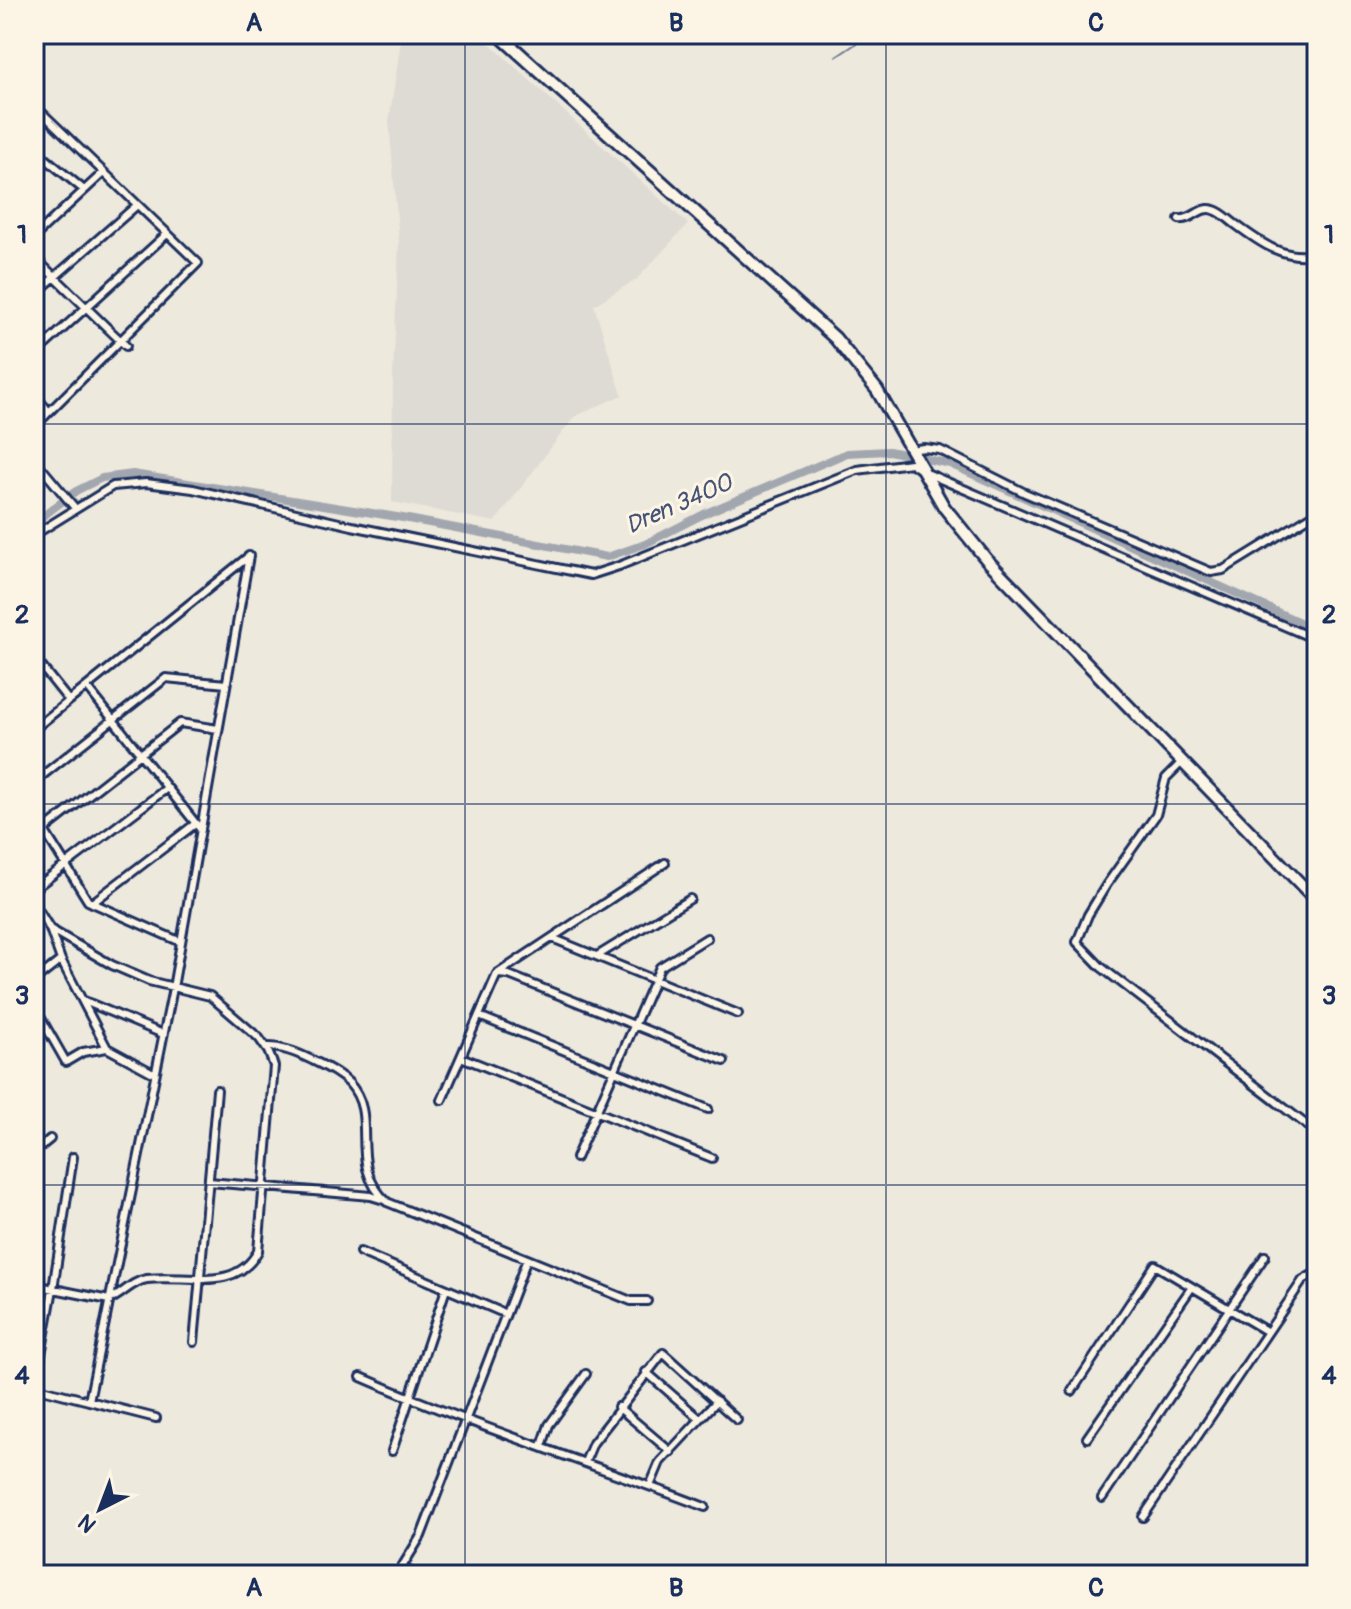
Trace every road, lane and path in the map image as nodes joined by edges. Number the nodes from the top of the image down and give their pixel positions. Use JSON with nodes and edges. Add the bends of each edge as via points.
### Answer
{"nodes":[{"id":1,"x":498,"y":34,"type":"edge"},
{"id":2,"x":34,"y":105,"type":"edge"},
{"id":3,"x":34,"y":149,"type":"edge"},
{"id":4,"x":41,"y":155,"type":"junction"},
{"id":5,"x":34,"y":161,"type":"edge"},
{"id":6,"x":103,"y":173,"type":"junction"},
{"id":7,"x":84,"y":190,"type":"junction"},
{"id":8,"x":136,"y":206,"type":"junction"},
{"id":9,"x":1179,"y":219,"type":"dead end"},
{"id":10,"x":167,"y":234,"type":"junction"},
{"id":11,"x":34,"y":237,"type":"edge"},
{"id":12,"x":1316,"y":255,"type":"edge"},
{"id":13,"x":34,"y":257,"type":"edge"},
{"id":14,"x":54,"y":278,"type":"junction"},
{"id":15,"x":34,"y":295,"type":"edge"},
{"id":16,"x":87,"y":307,"type":"junction"},
{"id":17,"x":123,"y":344,"type":"junction"},
{"id":18,"x":34,"y":355,"type":"edge"},
{"id":19,"x":34,"y":394,"type":"edge"},
{"id":20,"x":49,"y":412,"type":"junction"},
{"id":21,"x":34,"y":427,"type":"edge"},
{"id":22,"x":911,"y":452,"type":"junction"},
{"id":23,"x":34,"y":459,"type":"edge"},
{"id":24,"x":920,"y":467,"type":"junction"},
{"id":25,"x":75,"y":508,"type":"junction"},
{"id":26,"x":1317,"y":512,"type":"edge"},
{"id":27,"x":34,"y":535,"type":"edge"},
{"id":28,"x":1317,"y":640,"type":"edge"},
{"id":29,"x":34,"y":657,"type":"edge"},
{"id":30,"x":226,"y":684,"type":"junction"},
{"id":31,"x":87,"y":687,"type":"junction"},
{"id":32,"x":69,"y":701,"type":"junction"},
{"id":33,"x":113,"y":719,"type":"junction"},
{"id":34,"x":34,"y":729,"type":"edge"},
{"id":35,"x":218,"y":729,"type":"junction"},
{"id":36,"x":140,"y":754,"type":"junction"},
{"id":37,"x":1183,"y":761,"type":"junction"},
{"id":38,"x":34,"y":782,"type":"edge"},
{"id":39,"x":167,"y":788,"type":"junction"},
{"id":40,"x":34,"y":814,"type":"edge"},
{"id":41,"x":198,"y":827,"type":"junction"},
{"id":42,"x":44,"y":830,"type":"junction"},
{"id":43,"x":665,"y":863,"type":"dead end"},
{"id":44,"x":66,"y":865,"type":"junction"},
{"id":45,"x":34,"y":889,"type":"edge"},
{"id":46,"x":690,"y":899,"type":"dead end"},
{"id":47,"x":1317,"y":901,"type":"edge"},
{"id":48,"x":34,"y":903,"type":"edge"},
{"id":49,"x":92,"y":903,"type":"junction"},
{"id":50,"x":50,"y":929,"type":"junction"},
{"id":51,"x":552,"y":938,"type":"junction"},
{"id":52,"x":707,"y":938,"type":"dead end"},
{"id":53,"x":181,"y":942,"type":"junction"},
{"id":54,"x":597,"y":956,"type":"junction"},
{"id":55,"x":61,"y":960,"type":"junction"},
{"id":56,"x":497,"y":974,"type":"junction"},
{"id":57,"x":655,"y":980,"type":"junction"},
{"id":58,"x":34,"y":981,"type":"edge"},
{"id":59,"x":173,"y":988,"type":"junction"},
{"id":60,"x":82,"y":999,"type":"junction"},
{"id":61,"x":34,"y":1006,"type":"edge"},
{"id":62,"x":738,"y":1014,"type":"dead end"},
{"id":63,"x":479,"y":1016,"type":"junction"},
{"id":64,"x":635,"y":1025,"type":"junction"},
{"id":65,"x":163,"y":1034,"type":"junction"},
{"id":66,"x":266,"y":1047,"type":"junction"},
{"id":67,"x":107,"y":1048,"type":"junction"},
{"id":68,"x":461,"y":1057,"type":"junction"},
{"id":69,"x":724,"y":1061,"type":"dead end"},
{"id":70,"x":614,"y":1071,"type":"junction"},
{"id":71,"x":155,"y":1074,"type":"junction"},
{"id":72,"x":217,"y":1090,"type":"dead end"},
{"id":73,"x":442,"y":1100,"type":"dead end"},
{"id":74,"x":708,"y":1109,"type":"dead end"},
{"id":75,"x":597,"y":1111,"type":"junction"},
{"id":76,"x":1317,"y":1133,"type":"edge"},
{"id":77,"x":50,"y":1139,"type":"dead end"},
{"id":78,"x":34,"y":1152,"type":"edge"},
{"id":79,"x":73,"y":1157,"type":"dead end"},
{"id":80,"x":576,"y":1158,"type":"dead end"},
{"id":81,"x":712,"y":1158,"type":"dead end"},
{"id":82,"x":209,"y":1182,"type":"junction"},
{"id":83,"x":264,"y":1187,"type":"junction"},
{"id":84,"x":387,"y":1202,"type":"junction"},
{"id":85,"x":360,"y":1252,"type":"dead end"},
{"id":86,"x":1265,"y":1256,"type":"dead end"},
{"id":87,"x":527,"y":1259,"type":"junction"},
{"id":88,"x":1317,"y":1277,"type":"edge"},
{"id":89,"x":200,"y":1278,"type":"junction"},
{"id":90,"x":34,"y":1285,"type":"edge"},
{"id":91,"x":1192,"y":1287,"type":"junction"},
{"id":92,"x":53,"y":1289,"type":"junction"},
{"id":93,"x":446,"y":1289,"type":"junction"},
{"id":94,"x":109,"y":1300,"type":"junction"},
{"id":95,"x":647,"y":1301,"type":"dead end"},
{"id":96,"x":1228,"y":1308,"type":"junction"},
{"id":97,"x":506,"y":1314,"type":"junction"},
{"id":98,"x":1268,"y":1332,"type":"junction"},
{"id":99,"x":194,"y":1342,"type":"dead end"},
{"id":100,"x":646,"y":1372,"type":"junction"},
{"id":101,"x":586,"y":1374,"type":"dead end"},
{"id":102,"x":361,"y":1377,"type":"dead end"},
{"id":103,"x":34,"y":1388,"type":"edge"},
{"id":104,"x":1072,"y":1391,"type":"dead end"},
{"id":105,"x":409,"y":1398,"type":"junction"},
{"id":106,"x":89,"y":1401,"type":"junction"},
{"id":107,"x":717,"y":1401,"type":"junction"},
{"id":108,"x":618,"y":1407,"type":"junction"},
{"id":109,"x":156,"y":1418,"type":"dead end"},
{"id":110,"x":700,"y":1419,"type":"junction"},
{"id":111,"x":466,"y":1420,"type":"junction"},
{"id":112,"x":737,"y":1420,"type":"dead end"},
{"id":113,"x":1087,"y":1438,"type":"dead end"},
{"id":114,"x":542,"y":1446,"type":"junction"},
{"id":115,"x":392,"y":1451,"type":"dead end"},
{"id":116,"x":671,"y":1452,"type":"junction"},
{"id":117,"x":585,"y":1462,"type":"junction"},
{"id":118,"x":650,"y":1486,"type":"junction"},
{"id":119,"x":1102,"y":1498,"type":"dead end"},
{"id":120,"x":705,"y":1507,"type":"dead end"},
{"id":121,"x":1143,"y":1517,"type":"dead end"},
{"id":122,"x":402,"y":1567,"type":"junction"},
{"id":123,"x":397,"y":1575,"type":"edge"},
{"id":124,"x":416,"y":1575,"type":"edge"}],
"edges":[{"from":1,"to":22,"type":"main road","via":[[835,338],[877,390]]},
{"from":2,"to":6,"type":"street"},
{"from":3,"to":4,"type":"street"},
{"from":4,"to":5,"type":"street"},
{"from":4,"to":7,"type":"street"},
{"from":6,"to":7,"type":"street"},
{"from":6,"to":8,"type":"street"},
{"from":7,"to":11,"type":"street"},
{"from":8,"to":10,"type":"street"},
{"from":8,"to":14,"type":"street"},
{"from":9,"to":12,"type":"street","via":[[1215,210],[1286,254]]},
{"from":10,"to":16,"type":"street"},
{"from":10,"to":17,"type":"street","via":[[198,263]]},
{"from":13,"to":14,"type":"street"},
{"from":14,"to":15,"type":"street"},
{"from":14,"to":16,"type":"street"},
{"from":16,"to":17,"type":"street"},
{"from":16,"to":18,"type":"street"},
{"from":17,"to":20,"type":"street"},
{"from":19,"to":20,"type":"street"},
{"from":20,"to":21,"type":"street"},
{"from":22,"to":24,"type":"main road"},
{"from":22,"to":26,"type":"street","via":[[940,450],[1025,493],[1211,572],[1223,570]]},
{"from":23,"to":25,"type":"street"},
{"from":24,"to":25,"type":"street","via":[[911,463],[857,470],[591,575],[193,489],[146,483],[113,486]]},
{"from":24,"to":28,"type":"street"},
{"from":24,"to":37,"type":"main road","via":[[951,517],[987,560]]},
{"from":25,"to":27,"type":"street"},
{"from":29,"to":32,"type":"street"},
{"from":30,"to":31,"type":"street","via":[[249,556]]},
{"from":30,"to":33,"type":"street","via":[[166,678]]},
{"from":30,"to":35,"type":"street"},
{"from":31,"to":32,"type":"street"},
{"from":31,"to":33,"type":"street"},
{"from":32,"to":34,"type":"street"},
{"from":33,"to":36,"type":"street"},
{"from":33,"to":38,"type":"street"},
{"from":35,"to":36,"type":"street","via":[[180,723]]},
{"from":35,"to":41,"type":"street"},
{"from":36,"to":39,"type":"street"},
{"from":36,"to":42,"type":"street"},
{"from":37,"to":47,"type":"main road"},
{"from":37,"to":76,"type":"street","via":[[1166,778],[1156,815],[1107,884],[1077,942],[1101,967]]},
{"from":39,"to":41,"type":"street"},
{"from":39,"to":44,"type":"street"},
{"from":40,"to":42,"type":"street"},
{"from":41,"to":49,"type":"street"},
{"from":41,"to":53,"type":"street"},
{"from":42,"to":44,"type":"street"},
{"from":43,"to":51,"type":"street"},
{"from":44,"to":45,"type":"street"},
{"from":44,"to":49,"type":"street"},
{"from":46,"to":54,"type":"street"},
{"from":48,"to":50,"type":"street"},
{"from":49,"to":53,"type":"street"},
{"from":50,"to":55,"type":"street"},
{"from":50,"to":59,"type":"street","via":[[112,965]]},
{"from":51,"to":54,"type":"street"},
{"from":51,"to":56,"type":"street"},
{"from":52,"to":57,"type":"street","via":[[660,967]]},
{"from":53,"to":59,"type":"street"},
{"from":54,"to":57,"type":"street"},
{"from":55,"to":58,"type":"street"},
{"from":55,"to":60,"type":"street"},
{"from":56,"to":63,"type":"street"},
{"from":56,"to":64,"type":"street"},
{"from":57,"to":62,"type":"street"},
{"from":57,"to":64,"type":"street"},
{"from":59,"to":65,"type":"street"},
{"from":59,"to":66,"type":"street","via":[[210,996]]},
{"from":60,"to":65,"type":"street"},
{"from":60,"to":67,"type":"street"},
{"from":61,"to":67,"type":"street","via":[[66,1062]]},
{"from":63,"to":68,"type":"street"},
{"from":63,"to":70,"type":"street"},
{"from":64,"to":69,"type":"street"},
{"from":64,"to":70,"type":"street"},
{"from":65,"to":71,"type":"street"},
{"from":66,"to":83,"type":"street","via":[[274,1066]]},
{"from":66,"to":84,"type":"street","via":[[301,1055],[348,1082],[362,1109],[366,1168]]},
{"from":67,"to":71,"type":"street"},
{"from":68,"to":73,"type":"street"},
{"from":68,"to":75,"type":"street"},
{"from":70,"to":74,"type":"street"},
{"from":70,"to":75,"type":"street"},
{"from":71,"to":94,"type":"street"},
{"from":72,"to":82,"type":"street"},
{"from":75,"to":80,"type":"street"},
{"from":75,"to":81,"type":"street"},
{"from":77,"to":78,"type":"street"},
{"from":79,"to":92,"type":"street"},
{"from":82,"to":83,"type":"street"},
{"from":82,"to":89,"type":"street"},
{"from":83,"to":84,"type":"street","via":[[371,1196]]},
{"from":83,"to":89,"type":"street","via":[[253,1261],[234,1275]]},
{"from":84,"to":87,"type":"street"},
{"from":85,"to":93,"type":"street"},
{"from":86,"to":96,"type":"street"},
{"from":87,"to":95,"type":"street","via":[[631,1301]]},
{"from":87,"to":97,"type":"street"},
{"from":88,"to":98,"type":"street","via":[[1303,1280]]},
{"from":89,"to":94,"type":"street","via":[[145,1279]]},
{"from":89,"to":99,"type":"street"},
{"from":90,"to":92,"type":"street"},
{"from":91,"to":96,"type":"street"},
{"from":91,"to":104,"type":"street","via":[[1155,1265]]},
{"from":91,"to":113,"type":"street"},
{"from":92,"to":94,"type":"street"},
{"from":92,"to":103,"type":"street"},
{"from":93,"to":97,"type":"street"},
{"from":93,"to":105,"type":"street"},
{"from":94,"to":106,"type":"street"},
{"from":96,"to":98,"type":"street"},
{"from":96,"to":119,"type":"street"},
{"from":97,"to":111,"type":"street"},
{"from":98,"to":121,"type":"street"},
{"from":100,"to":107,"type":"street","via":[[663,1353]]},
{"from":100,"to":108,"type":"street"},
{"from":100,"to":110,"type":"street"},
{"from":101,"to":114,"type":"street","via":[[549,1425]]},
{"from":102,"to":105,"type":"street"},
{"from":103,"to":106,"type":"street"},
{"from":105,"to":111,"type":"street"},
{"from":105,"to":115,"type":"street"},
{"from":106,"to":109,"type":"street"},
{"from":107,"to":110,"type":"street"},
{"from":107,"to":112,"type":"street"},
{"from":108,"to":116,"type":"street"},
{"from":108,"to":117,"type":"street"},
{"from":110,"to":116,"type":"street"},
{"from":111,"to":114,"type":"street"},
{"from":111,"to":122,"type":"street","via":[[421,1536]]},
{"from":114,"to":117,"type":"street"},
{"from":116,"to":118,"type":"street","via":[[660,1462]]},
{"from":117,"to":118,"type":"street"},
{"from":118,"to":120,"type":"street"},
{"from":122,"to":123,"type":"street"},
{"from":122,"to":124,"type":"street"}]}
